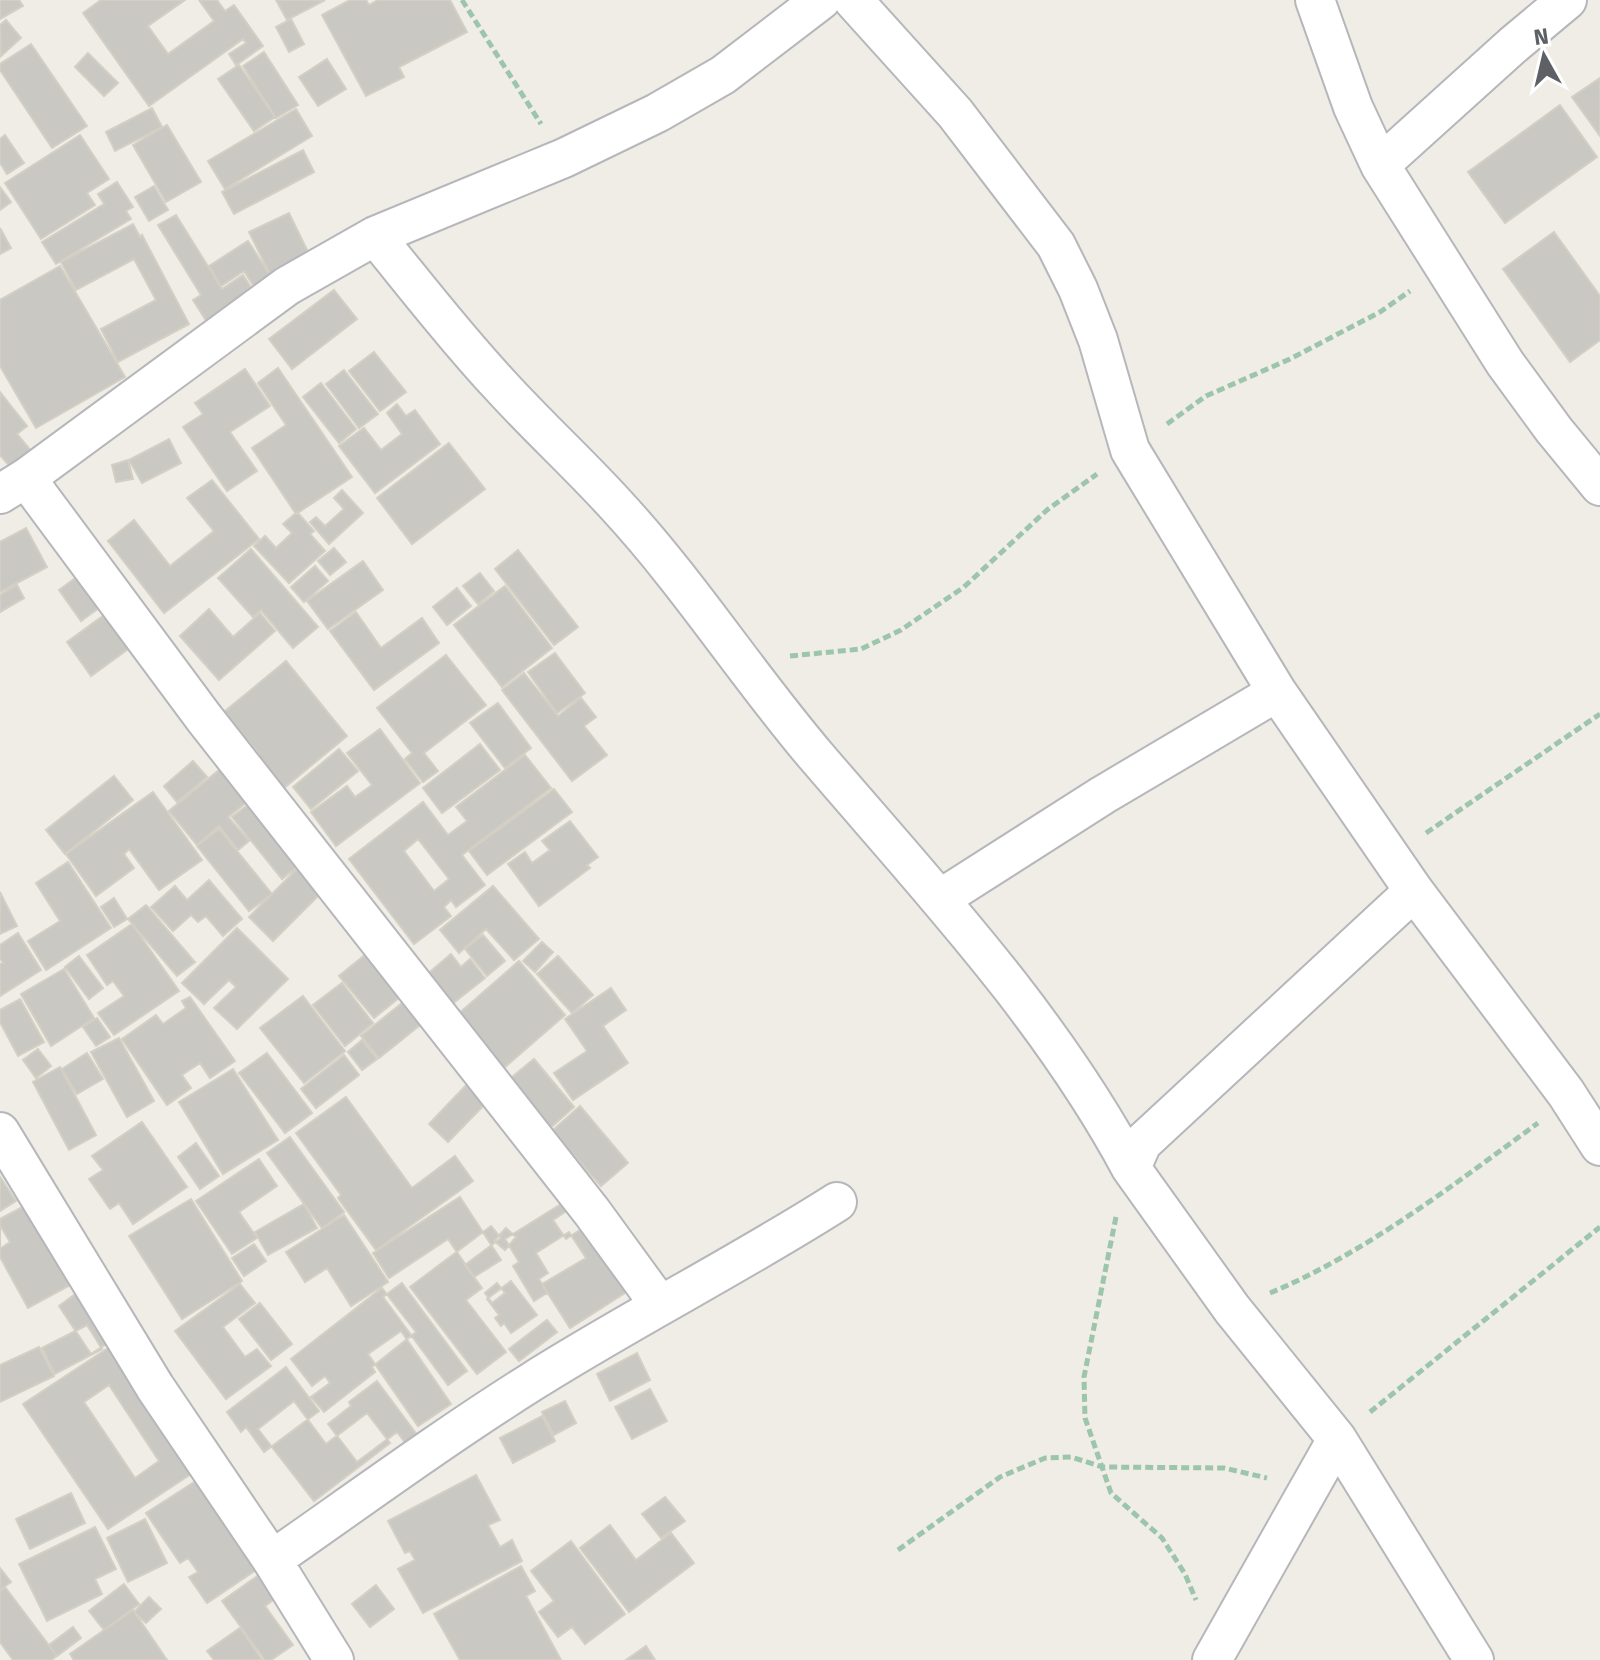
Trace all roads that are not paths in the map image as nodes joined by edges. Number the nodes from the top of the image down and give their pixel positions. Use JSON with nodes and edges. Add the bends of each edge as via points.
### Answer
{"nodes":[{"id":1,"x":821,"y":0,"type":"edge"},
{"id":2,"x":853,"y":0,"type":"edge"},
{"id":3,"x":1315,"y":0,"type":"edge"},
{"id":4,"x":1567,"y":0,"type":"edge"},
{"id":5,"x":1380,"y":165,"type":"junction"},
{"id":6,"x":375,"y":236,"type":"junction"},
{"id":7,"x":13,"y":486,"type":"edge"},
{"id":8,"x":1600,"y":486,"type":"edge"},
{"id":9,"x":1277,"y":692,"type":"junction"},
{"id":10,"x":1414,"y":891,"type":"junction"},
{"id":11,"x":940,"y":899,"type":"junction"},
{"id":12,"x":0,"y":1132,"type":"edge"},
{"id":13,"x":1600,"y":1146,"type":"edge"},
{"id":14,"x":1131,"y":1168,"type":"junction"},
{"id":15,"x":837,"y":1202,"type":"dead end"},
{"id":16,"x":659,"y":1304,"type":"junction"},
{"id":17,"x":1337,"y":1439,"type":"junction"},
{"id":18,"x":272,"y":1560,"type":"junction"},
{"id":19,"x":1213,"y":1659,"type":"edge"},
{"id":20,"x":334,"y":1660,"type":"edge"},
{"id":21,"x":1474,"y":1660,"type":"edge"}],
"edges":[{"from":1,"to":6,"type":"street","via":[[723,75],[657,113],[564,158]]},
{"from":2,"to":9,"type":"street","via":[[955,113],[1056,245],[1098,340],[1130,450]]},
{"from":3,"to":5,"type":"street"},
{"from":4,"to":5,"type":"street"},
{"from":5,"to":8,"type":"street","via":[[1505,363]]},
{"from":6,"to":7,"type":"street","via":[[287,286]]},
{"from":6,"to":11,"type":"street","via":[[497,382],[617,506],[813,752]]},
{"from":7,"to":16,"type":"street","via":[[204,718]]},
{"from":9,"to":10,"type":"street"},
{"from":9,"to":11,"type":"street"},
{"from":10,"to":13,"type":"street"},
{"from":10,"to":14,"type":"street","via":[[1142,1143]]},
{"from":11,"to":14,"type":"street","via":[[1004,977],[1106,1122]]},
{"from":12,"to":18,"type":"street","via":[[155,1387]]},
{"from":14,"to":17,"type":"street","via":[[1232,1309]]},
{"from":15,"to":16,"type":"street","via":[[741,1262]]},
{"from":16,"to":18,"type":"street","via":[[531,1382]]},
{"from":17,"to":19,"type":"street"},
{"from":17,"to":21,"type":"street"},
{"from":18,"to":20,"type":"street"}]}
